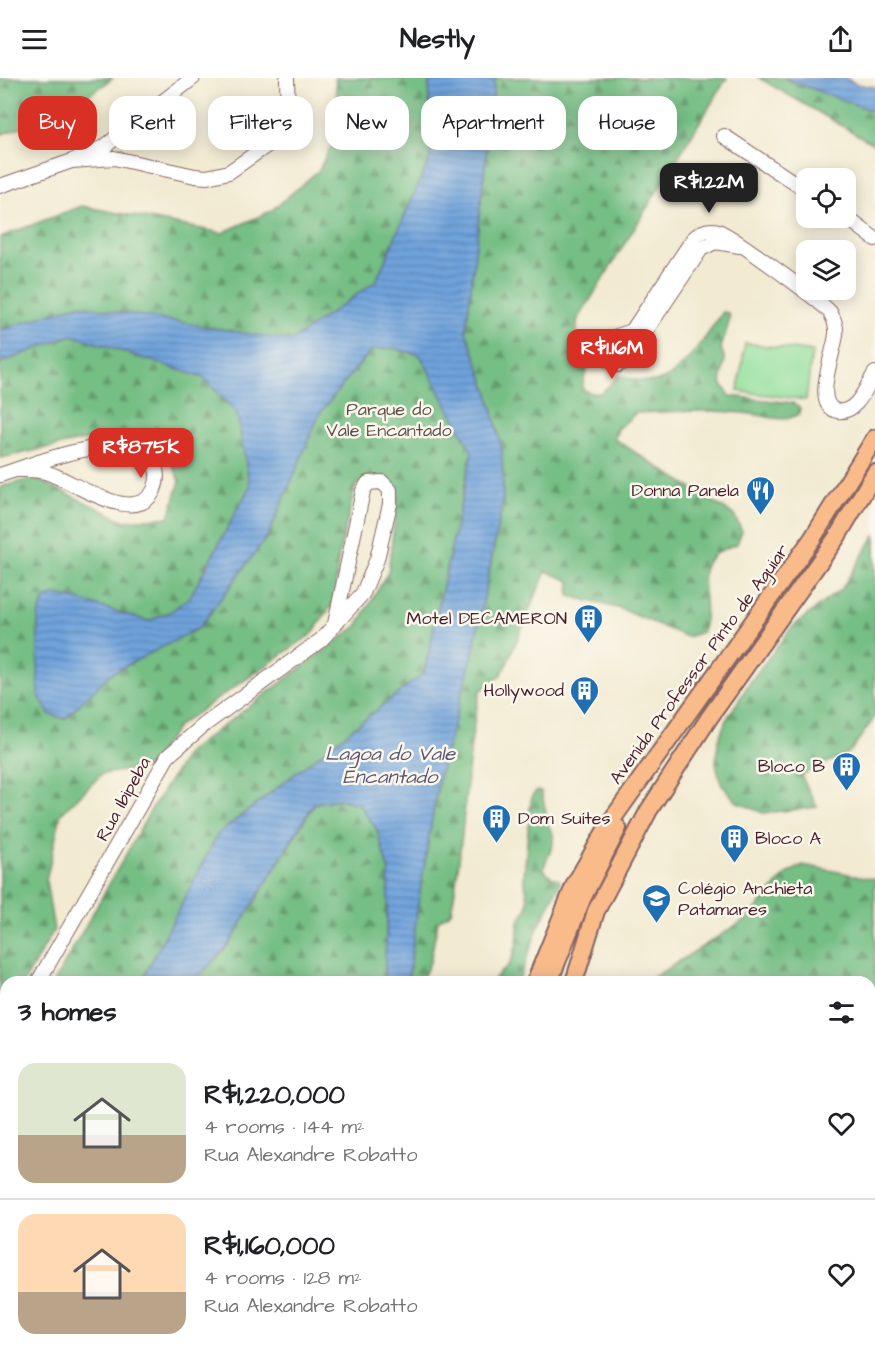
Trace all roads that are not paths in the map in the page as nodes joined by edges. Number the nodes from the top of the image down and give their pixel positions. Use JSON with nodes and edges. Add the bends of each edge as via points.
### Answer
{"nodes":[{"id":1,"x":193,"y":78,"type":"edge"},
{"id":2,"x":287,"y":78,"type":"edge"},
{"id":3,"x":170,"y":96,"type":"edge"},
{"id":4,"x":724,"y":136,"type":"dead end"},
{"id":5,"x":109,"y":143,"type":"edge"},
{"id":6,"x":116,"y":150,"type":"edge"},
{"id":7,"x":121,"y":159,"type":"junction"},
{"id":8,"x":72,"y":161,"type":"junction"},
{"id":9,"x":796,"y":184,"type":"edge"},
{"id":10,"x":0,"y":186,"type":"edge"},
{"id":11,"x":856,"y":225,"type":"edge"},
{"id":12,"x":875,"y":239,"type":"edge"},
{"id":13,"x":740,"y":246,"type":"junction"},
{"id":14,"x":875,"y":373,"type":"edge"},
{"id":15,"x":875,"y":438,"type":"edge"},
{"id":16,"x":17,"y":470,"type":"junction"},
{"id":17,"x":875,"y":473,"type":"edge"},
{"id":18,"x":0,"y":475,"type":"edge"},
{"id":19,"x":335,"y":624,"type":"junction"},
{"id":20,"x":642,"y":776,"type":"junction"},
{"id":21,"x":42,"y":976,"type":"edge"},
{"id":22,"x":537,"y":976,"type":"edge"},
{"id":23,"x":551,"y":976,"type":"edge"},
{"id":24,"x":576,"y":976,"type":"edge"}],
"edges":[{"from":1,"to":3,"type":"street"},
{"from":2,"to":7,"type":"street","via":[[290,112],[284,130],[229,172],[195,176]]},
{"from":4,"to":9,"type":"street"},
{"from":5,"to":8,"type":"street"},
{"from":6,"to":7,"type":"street"},
{"from":7,"to":8,"type":"street"},
{"from":8,"to":10,"type":"street"},
{"from":11,"to":12,"type":"street"},
{"from":13,"to":13,"type":"street","via":[[717,231],[699,233],[632,331],[605,340],[604,358],[613,364],[627,359],[701,249],[715,242]]},
{"from":13,"to":14,"type":"street","via":[[830,312],[836,335],[824,389],[833,409],[843,411],[854,406]]},
{"from":15,"to":20,"type":"main road","name":"Avenida Professor Pinto de Aguiar","via":[[817,533]]},
{"from":16,"to":16,"type":"street","via":[[67,453],[131,448],[151,459],[158,476],[145,501],[126,506],[46,472]]},
{"from":16,"to":18,"type":"street"},
{"from":17,"to":24,"type":"main road","via":[[837,537],[649,810],[596,911]]},
{"from":19,"to":19,"type":"street","name":"Rua Ibipeba","via":[[363,593],[371,576],[391,497],[382,482],[368,483],[363,491]]},
{"from":19,"to":21,"type":"street","name":"Rua Ibipeba","via":[[321,639],[197,730],[168,756]]},
{"from":20,"to":22,"type":"main road","name":"Avenida Professor Pinto de Aguiar","via":[[575,884]]},
{"from":20,"to":23,"type":"main road","via":[[582,898]]}]}
